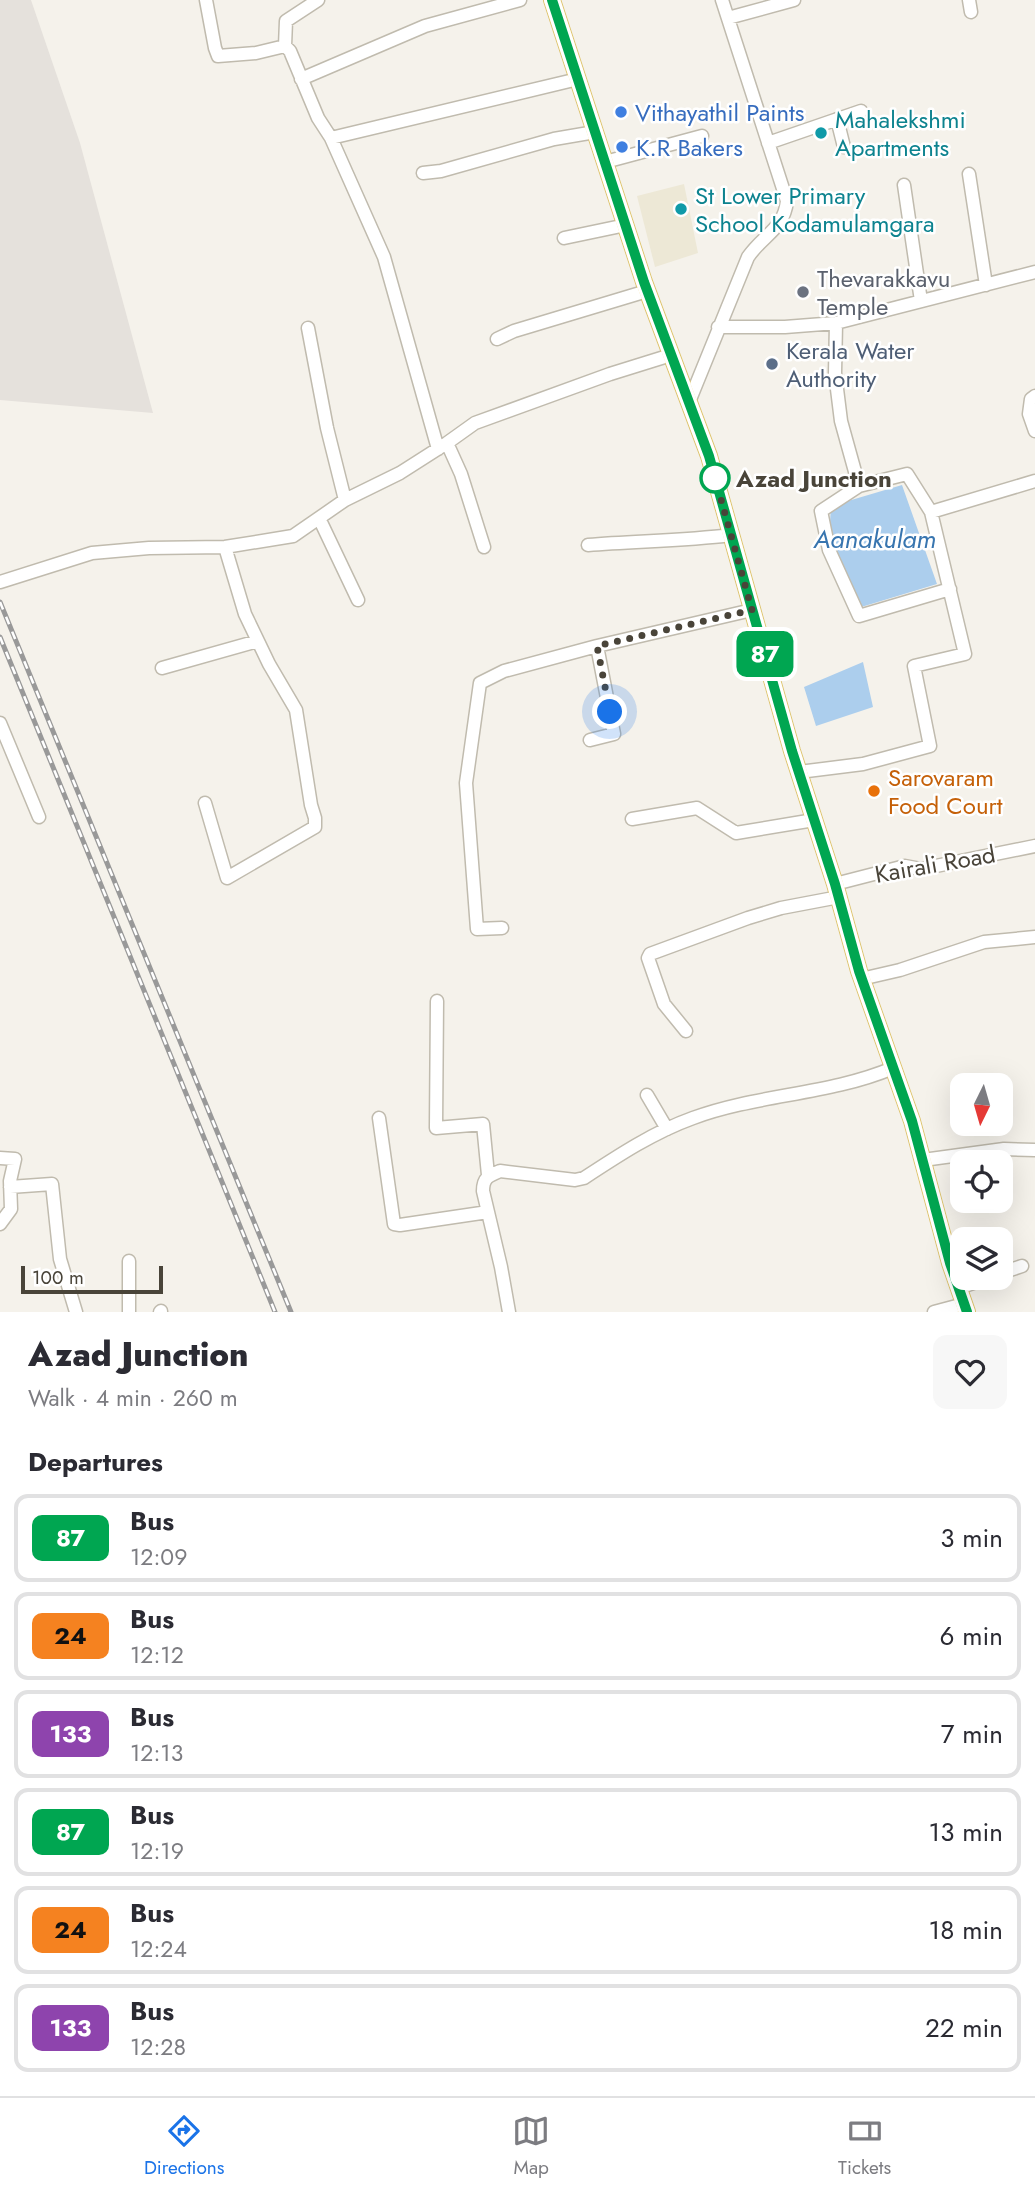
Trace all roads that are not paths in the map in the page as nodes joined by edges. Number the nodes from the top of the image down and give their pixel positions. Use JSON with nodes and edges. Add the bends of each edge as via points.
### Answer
{"nodes":[{"id":1,"x":206,"y":0,"type":"edge"},
{"id":2,"x":318,"y":0,"type":"edge"},
{"id":3,"x":520,"y":0,"type":"edge"},
{"id":4,"x":552,"y":0,"type":"edge"},
{"id":5,"x":722,"y":0,"type":"edge"},
{"id":6,"x":794,"y":0,"type":"edge"},
{"id":7,"x":728,"y":18,"type":"junction"},
{"id":8,"x":285,"y":46,"type":"junction"},
{"id":9,"x":301,"y":79,"type":"junction"},
{"id":10,"x":578,"y":79,"type":"junction"},
{"id":11,"x":861,"y":111,"type":"dead end"},
{"id":12,"x":837,"y":119,"type":"junction"},
{"id":13,"x":595,"y":132,"type":"junction"},
{"id":14,"x":702,"y":136,"type":"dead end"},
{"id":15,"x":331,"y":138,"type":"junction"},
{"id":16,"x":768,"y":143,"type":"junction"},
{"id":17,"x":844,"y":147,"type":"dead end"},
{"id":18,"x":605,"y":162,"type":"junction"},
{"id":19,"x":423,"y":173,"type":"dead end"},
{"id":20,"x":969,"y":174,"type":"dead end"},
{"id":21,"x":904,"y":185,"type":"dead end"},
{"id":22,"x":626,"y":225,"type":"junction"},
{"id":23,"x":564,"y":238,"type":"dead end"},
{"id":24,"x":1035,"y":272,"type":"edge"},
{"id":25,"x":986,"y":285,"type":"junction"},
{"id":26,"x":647,"y":290,"type":"junction"},
{"id":27,"x":921,"y":301,"type":"junction"},
{"id":28,"x":836,"y":323,"type":"junction"},
{"id":29,"x":718,"y":327,"type":"junction"},
{"id":30,"x":308,"y":328,"type":"dead end"},
{"id":31,"x":497,"y":339,"type":"dead end"},
{"id":32,"x":671,"y":355,"type":"junction"},
{"id":33,"x":1035,"y":396,"type":"edge"},
{"id":34,"x":689,"y":402,"type":"junction"},
{"id":35,"x":1035,"y":431,"type":"edge"},
{"id":36,"x":442,"y":446,"type":"junction"},
{"id":37,"x":1035,"y":481,"type":"edge"},
{"id":38,"x":859,"y":486,"type":"junction"},
{"id":39,"x":345,"y":500,"type":"junction"},
{"id":40,"x":931,"y":512,"type":"junction"},
{"id":41,"x":319,"y":518,"type":"junction"},
{"id":42,"x":731,"y":534,"type":"junction"},
{"id":43,"x":587,"y":545,"type":"dead end"},
{"id":44,"x":225,"y":547,"type":"junction"},
{"id":45,"x":484,"y":547,"type":"dead end"},
{"id":46,"x":0,"y":582,"type":"edge"},
{"id":47,"x":950,"y":589,"type":"junction"},
{"id":48,"x":358,"y":600,"type":"dead end"},
{"id":49,"x":752,"y":610,"type":"junction"},
{"id":50,"x":258,"y":641,"type":"junction"},
{"id":51,"x":597,"y":646,"type":"junction"},
{"id":52,"x":162,"y":668,"type":"dead end"},
{"id":53,"x":0,"y":723,"type":"edge"},
{"id":54,"x":590,"y":740,"type":"dead end"},
{"id":55,"x":799,"y":772,"type":"junction"},
{"id":56,"x":205,"y":803,"type":"dead end"},
{"id":57,"x":39,"y":817,"type":"dead end"},
{"id":58,"x":632,"y":819,"type":"dead end"},
{"id":59,"x":814,"y":820,"type":"junction"},
{"id":60,"x":1035,"y":846,"type":"edge"},
{"id":61,"x":837,"y":891,"type":"junction"},
{"id":62,"x":502,"y":928,"type":"dead end"},
{"id":63,"x":1035,"y":937,"type":"edge"},
{"id":64,"x":861,"y":979,"type":"junction"},
{"id":65,"x":437,"y":1001,"type":"dead end"},
{"id":66,"x":686,"y":1031,"type":"dead end"},
{"id":67,"x":893,"y":1068,"type":"junction"},
{"id":68,"x":647,"y":1095,"type":"dead end"},
{"id":69,"x":379,"y":1118,"type":"dead end"},
{"id":70,"x":667,"y":1129,"type":"junction"},
{"id":71,"x":1035,"y":1150,"type":"edge"},
{"id":72,"x":0,"y":1157,"type":"edge"},
{"id":73,"x":923,"y":1160,"type":"junction"},
{"id":74,"x":488,"y":1175,"type":"junction"},
{"id":75,"x":10,"y":1187,"type":"junction"},
{"id":76,"x":488,"y":1212,"type":"junction"},
{"id":77,"x":0,"y":1224,"type":"edge"},
{"id":78,"x":129,"y":1261,"type":"dead end"},
{"id":79,"x":1022,"y":1265,"type":"dead end"},
{"id":80,"x":1013,"y":1268,"type":"edge"},
{"id":81,"x":963,"y":1301,"type":"edge"},
{"id":82,"x":76,"y":1312,"type":"edge"},
{"id":83,"x":129,"y":1312,"type":"edge"},
{"id":84,"x":509,"y":1312,"type":"edge"},
{"id":85,"x":934,"y":1312,"type":"edge"}],
"edges":[{"from":1,"to":8,"type":"street","via":[[219,56]]},
{"from":2,"to":8,"type":"street","via":[[286,21]]},
{"from":3,"to":9,"type":"street","via":[[425,26]]},
{"from":4,"to":10,"type":"main road"},
{"from":5,"to":7,"type":"street"},
{"from":6,"to":7,"type":"street"},
{"from":7,"to":16,"type":"street"},
{"from":8,"to":9,"type":"street"},
{"from":9,"to":15,"type":"street"},
{"from":10,"to":13,"type":"main road"},
{"from":10,"to":15,"type":"street"},
{"from":11,"to":12,"type":"street"},
{"from":12,"to":16,"type":"street"},
{"from":12,"to":17,"type":"street"},
{"from":13,"to":18,"type":"main road"},
{"from":13,"to":19,"type":"street"},
{"from":14,"to":18,"type":"street"},
{"from":15,"to":36,"type":"street","via":[[384,257]]},
{"from":16,"to":29,"type":"street","via":[[785,190],[786,215],[748,257]]},
{"from":18,"to":22,"type":"main road"},
{"from":20,"to":25,"type":"street"},
{"from":21,"to":27,"type":"street"},
{"from":22,"to":23,"type":"street"},
{"from":22,"to":26,"type":"main road"},
{"from":24,"to":25,"type":"street"},
{"from":25,"to":27,"type":"street"},
{"from":26,"to":31,"type":"street"},
{"from":26,"to":32,"type":"main road"},
{"from":27,"to":28,"type":"street"},
{"from":28,"to":29,"type":"street"},
{"from":28,"to":38,"type":"street","via":[[835,373],[841,421]]},
{"from":29,"to":34,"type":"street"},
{"from":30,"to":39,"type":"street"},
{"from":32,"to":34,"type":"main road"},
{"from":32,"to":36,"type":"street","via":[[500,413],[475,423]]},
{"from":33,"to":35,"type":"street","via":[[1028,414]]},
{"from":34,"to":42,"type":"main road"},
{"from":36,"to":39,"type":"street"},
{"from":36,"to":45,"type":"street","via":[[461,474]]},
{"from":37,"to":40,"type":"street"},
{"from":38,"to":40,"type":"street","via":[[907,474]]},
{"from":38,"to":47,"type":"street","via":[[821,511],[829,550],[859,616]]},
{"from":39,"to":41,"type":"street"},
{"from":40,"to":47,"type":"street"},
{"from":41,"to":44,"type":"street","via":[[293,536]]},
{"from":41,"to":48,"type":"street"},
{"from":42,"to":43,"type":"street"},
{"from":42,"to":49,"type":"main road"},
{"from":44,"to":46,"type":"street","via":[[92,553]]},
{"from":44,"to":50,"type":"street"},
{"from":47,"to":55,"type":"street","via":[[965,654],[914,666],[930,746],[863,764]]},
{"from":49,"to":51,"type":"street"},
{"from":49,"to":55,"type":"main road"},
{"from":50,"to":52,"type":"street"},
{"from":50,"to":56,"type":"street","via":[[296,710],[314,827],[228,878]]},
{"from":51,"to":54,"type":"street","via":[[614,734]]},
{"from":51,"to":62,"type":"street","via":[[504,671],[480,683],[466,783],[477,929]]},
{"from":53,"to":57,"type":"street"},
{"from":55,"to":59,"type":"main road"},
{"from":58,"to":59,"type":"street","via":[[697,808],[736,833]]},
{"from":59,"to":61,"type":"main road"},
{"from":60,"to":61,"type":"street","name":"Kairali Road","via":[[921,869],[905,866]]},
{"from":61,"to":64,"type":"main road"},
{"from":61,"to":66,"type":"street","name":"Kairali Road","via":[[650,954],[662,999]]},
{"from":63,"to":64,"type":"street","via":[[984,942]]},
{"from":64,"to":67,"type":"main road"},
{"from":65,"to":74,"type":"street","via":[[436,1128],[484,1124]]},
{"from":67,"to":70,"type":"street","via":[[831,1087],[695,1117]]},
{"from":67,"to":73,"type":"main road"},
{"from":68,"to":70,"type":"street"},
{"from":69,"to":76,"type":"street","via":[[394,1224]]},
{"from":70,"to":74,"type":"street","via":[[584,1178],[500,1171]]},
{"from":71,"to":73,"type":"street","via":[[1004,1149]]},
{"from":72,"to":75,"type":"street","via":[[15,1159]]},
{"from":73,"to":81,"type":"main road"},
{"from":74,"to":76,"type":"street","via":[[482,1191]]},
{"from":75,"to":77,"type":"street","via":[[11,1209]]},
{"from":75,"to":82,"type":"street","via":[[52,1184],[60,1258]]},
{"from":76,"to":84,"type":"street"},
{"from":78,"to":83,"type":"street"},
{"from":79,"to":80,"type":"street"},
{"from":81,"to":85,"type":"street"}]}
